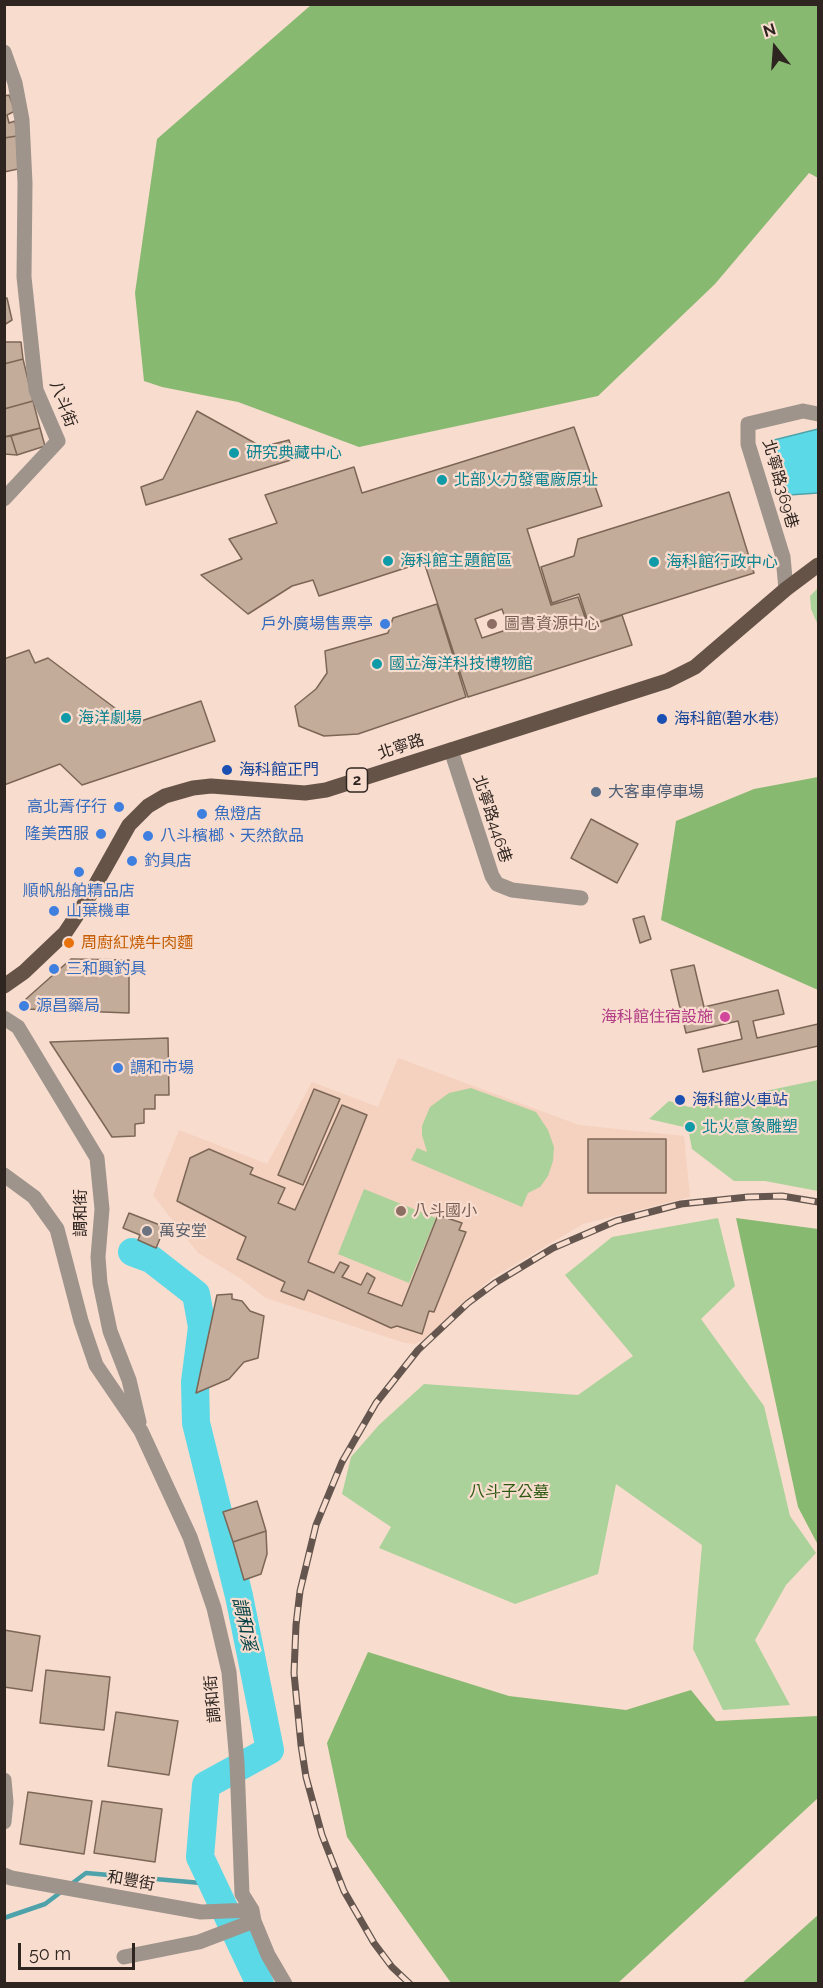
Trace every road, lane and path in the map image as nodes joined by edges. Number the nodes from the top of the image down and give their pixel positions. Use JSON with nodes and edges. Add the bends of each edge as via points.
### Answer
{"nodes":[{"id":1,"x":4,"y":52,"type":"edge"},
{"id":2,"x":819,"y":414,"type":"edge"},
{"id":3,"x":4,"y":499,"type":"edge"},
{"id":4,"x":819,"y":565,"type":"edge"},
{"id":5,"x":786,"y":589,"type":"junction"},
{"id":6,"x":451,"y":750,"type":"junction"},
{"id":7,"x":581,"y":898,"type":"dead end"},
{"id":8,"x":4,"y":986,"type":"edge"},
{"id":9,"x":4,"y":1018,"type":"edge"},
{"id":10,"x":4,"y":1174,"type":"edge"},
{"id":11,"x":141,"y":1431,"type":"junction"},
{"id":12,"x":4,"y":1780,"type":"edge"},
{"id":13,"x":4,"y":1822,"type":"edge"},
{"id":14,"x":4,"y":1875,"type":"edge"},
{"id":15,"x":253,"y":1916,"type":"junction"},
{"id":16,"x":124,"y":1958,"type":"dead end"},
{"id":17,"x":285,"y":1983,"type":"edge"}],
"edges":[{"from":1,"to":3,"type":"street","name":"八斗街","via":[[22,120],[24,277],[36,390],[58,441]]},
{"from":2,"to":5,"type":"street","name":"北寧路369巷","via":[[803,411],[748,424],[748,444],[783,557]]},
{"from":4,"to":5,"type":"main road","name":"北寧路","number":"2"},
{"from":5,"to":6,"type":"main road","name":"北寧路","number":"2","via":[[694,667],[667,681]]},
{"from":6,"to":7,"type":"street","name":"北寧路446巷","via":[[497,884],[512,890]]},
{"from":6,"to":8,"type":"main road","name":"北寧路","number":"2","via":[[326,790],[305,793],[211,786],[165,796],[129,825],[65,933]]},
{"from":9,"to":11,"type":"street","name":"調和街","via":[[18,1027],[97,1158],[102,1209],[100,1283]]},
{"from":10,"to":11,"type":"street","name":"調和街","via":[[34,1197],[57,1229],[96,1365]]},
{"from":11,"to":15,"type":"street","name":"調和街","via":[[190,1537],[214,1608],[229,1672],[242,1894]]},
{"from":12,"to":13,"type":"street"},
{"from":14,"to":15,"type":"street","name":"和豐街","via":[[201,1912]]},
{"from":15,"to":16,"type":"street","via":[[199,1942]]},
{"from":15,"to":17,"type":"street","name":"調和街","via":[[268,1955]]}]}
